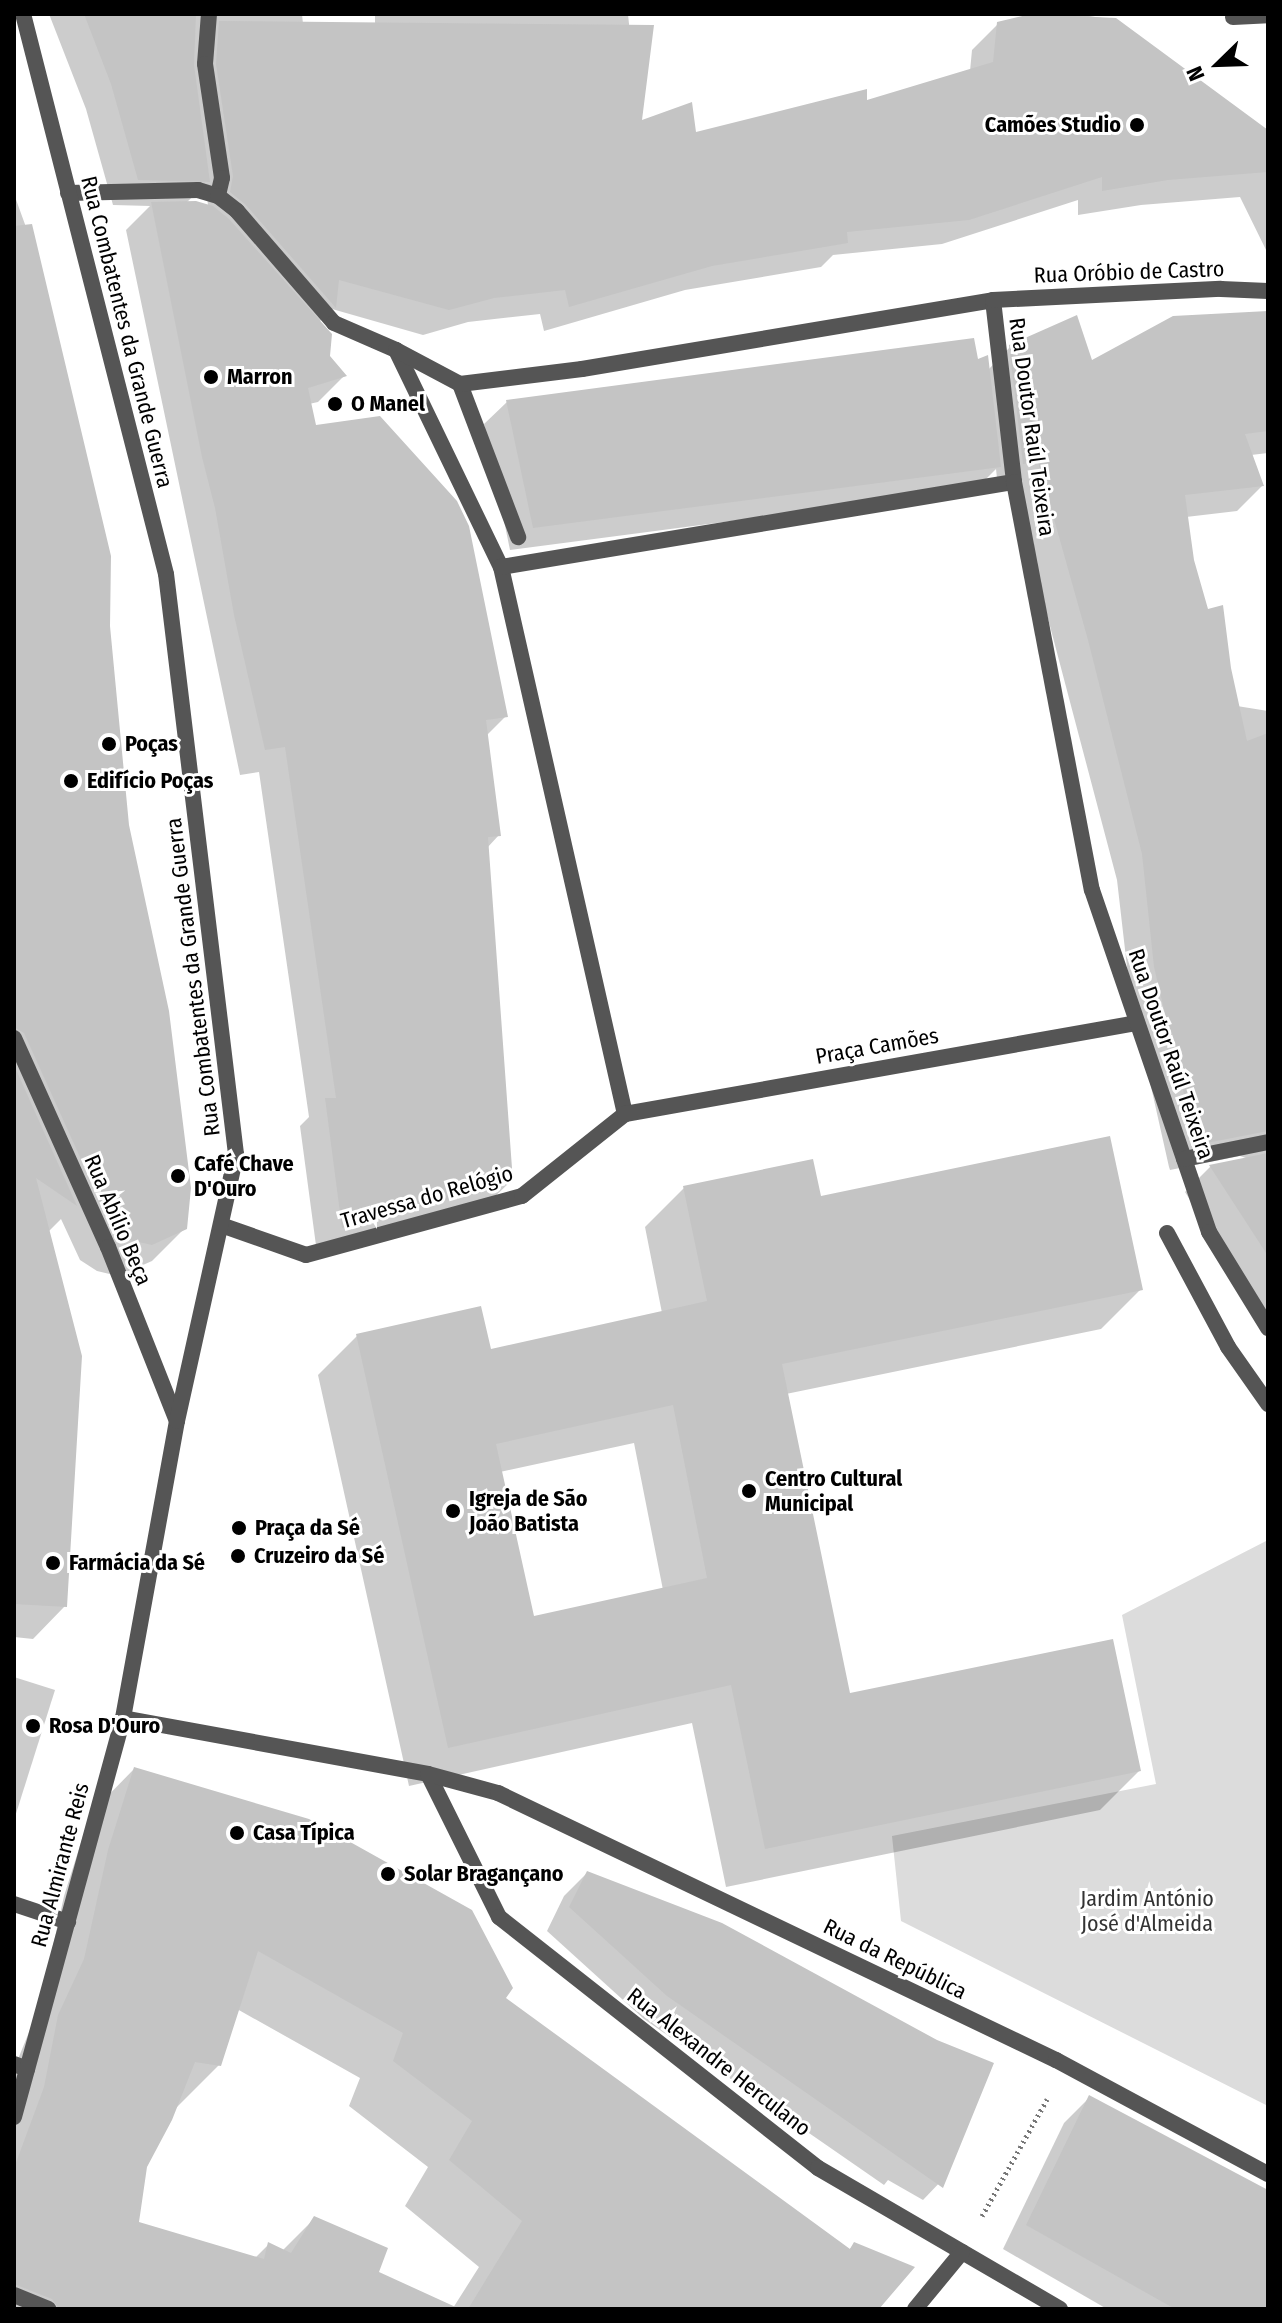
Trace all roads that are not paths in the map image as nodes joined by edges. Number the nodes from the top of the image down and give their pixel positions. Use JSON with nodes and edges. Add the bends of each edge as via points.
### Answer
{"nodes":[{"id":1,"x":23,"y":14,"type":"edge"},
{"id":2,"x":209,"y":14,"type":"edge"},
{"id":3,"x":1268,"y":15,"type":"edge"},
{"id":4,"x":1233,"y":17,"type":"dead end"},
{"id":5,"x":68,"y":193,"type":"junction"},
{"id":6,"x":218,"y":196,"type":"junction"},
{"id":7,"x":1268,"y":291,"type":"edge"},
{"id":8,"x":993,"y":300,"type":"junction"},
{"id":9,"x":396,"y":350,"type":"junction"},
{"id":10,"x":460,"y":384,"type":"junction"},
{"id":11,"x":1014,"y":482,"type":"junction"},
{"id":12,"x":518,"y":537,"type":"dead end"},
{"id":13,"x":501,"y":567,"type":"junction"},
{"id":14,"x":1137,"y":1023,"type":"junction"},
{"id":15,"x":14,"y":1038,"type":"edge"},
{"id":16,"x":625,"y":1114,"type":"junction"},
{"id":17,"x":1268,"y":1142,"type":"edge"},
{"id":18,"x":1184,"y":1159,"type":"junction"},
{"id":19,"x":221,"y":1225,"type":"junction"},
{"id":20,"x":1167,"y":1233,"type":"dead end"},
{"id":21,"x":1268,"y":1328,"type":"edge"},
{"id":22,"x":1268,"y":1404,"type":"edge"},
{"id":23,"x":177,"y":1421,"type":"junction"},
{"id":24,"x":123,"y":1718,"type":"junction"},
{"id":25,"x":428,"y":1774,"type":"junction"},
{"id":26,"x":14,"y":1904,"type":"edge"},
{"id":27,"x":68,"y":1922,"type":"junction"},
{"id":28,"x":20,"y":2066,"type":"edge"},
{"id":29,"x":14,"y":2117,"type":"edge"},
{"id":30,"x":1268,"y":2174,"type":"edge"},
{"id":31,"x":962,"y":2252,"type":"junction"},
{"id":32,"x":14,"y":2295,"type":"edge"},
{"id":33,"x":48,"y":2309,"type":"edge"},
{"id":34,"x":915,"y":2309,"type":"edge"},
{"id":35,"x":1060,"y":2309,"type":"edge"}],
"edges":[{"from":1,"to":5,"type":"street","name":"Rua Combatentes da Grande Guerra"},
{"from":2,"to":6,"type":"street","via":[[205,64],[222,178]]},
{"from":3,"to":4,"type":"street"},
{"from":5,"to":6,"type":"street","via":[[198,190]]},
{"from":5,"to":19,"type":"street","name":"Rua Combatentes da Grande Guerra","via":[[166,574],[236,1154]]},
{"from":6,"to":9,"type":"street","via":[[334,323]]},
{"from":7,"to":8,"type":"street","name":"Rua Oróbio de Castro"},
{"from":8,"to":10,"type":"street","name":"Rua Doutor Raúl Teixeira","via":[[582,369]]},
{"from":8,"to":11,"type":"street","name":"Rua Doutor Raúl Teixeira"},
{"from":9,"to":10,"type":"street"},
{"from":9,"to":13,"type":"street"},
{"from":10,"to":12,"type":"street"},
{"from":11,"to":13,"type":"street"},
{"from":11,"to":14,"type":"street","name":"Rua Doutor Raúl Teixeira","via":[[1092,890]]},
{"from":13,"to":16,"type":"street"},
{"from":14,"to":16,"type":"street","name":"Praça Camões"},
{"from":14,"to":18,"type":"street","name":"Rua Doutor Raúl Teixeira"},
{"from":15,"to":23,"type":"street","name":"Rua Abílio Beça","via":[[108,1247]]},
{"from":16,"to":19,"type":"street","name":"Travessa do Relógio","via":[[522,1196],[476,1209],[306,1255]]},
{"from":17,"to":18,"type":"street"},
{"from":18,"to":21,"type":"street","name":"Rua Doutor Raúl Teixeira","via":[[1209,1232]]},
{"from":19,"to":23,"type":"street","name":"Rua Combatentes da Grande Guerra"},
{"from":20,"to":22,"type":"street","via":[[1228,1347]]},
{"from":23,"to":24,"type":"street"},
{"from":24,"to":25,"type":"street"},
{"from":24,"to":27,"type":"street","name":"Rua Almirante Reis"},
{"from":25,"to":30,"type":"street","name":"Rua da República","via":[[498,1793],[1066,2066]]},
{"from":25,"to":31,"type":"street","name":"Rua Alexandre Herculano","via":[[499,1917],[818,2168]]},
{"from":26,"to":27,"type":"street"},
{"from":27,"to":28,"type":"street","name":"Rua Almirante Reis"},
{"from":28,"to":29,"type":"street","name":"Rua Almirante Reis"},
{"from":31,"to":34,"type":"street"},
{"from":31,"to":35,"type":"street","name":"Rua Alexandre Herculano"},
{"from":32,"to":33,"type":"street"}]}
